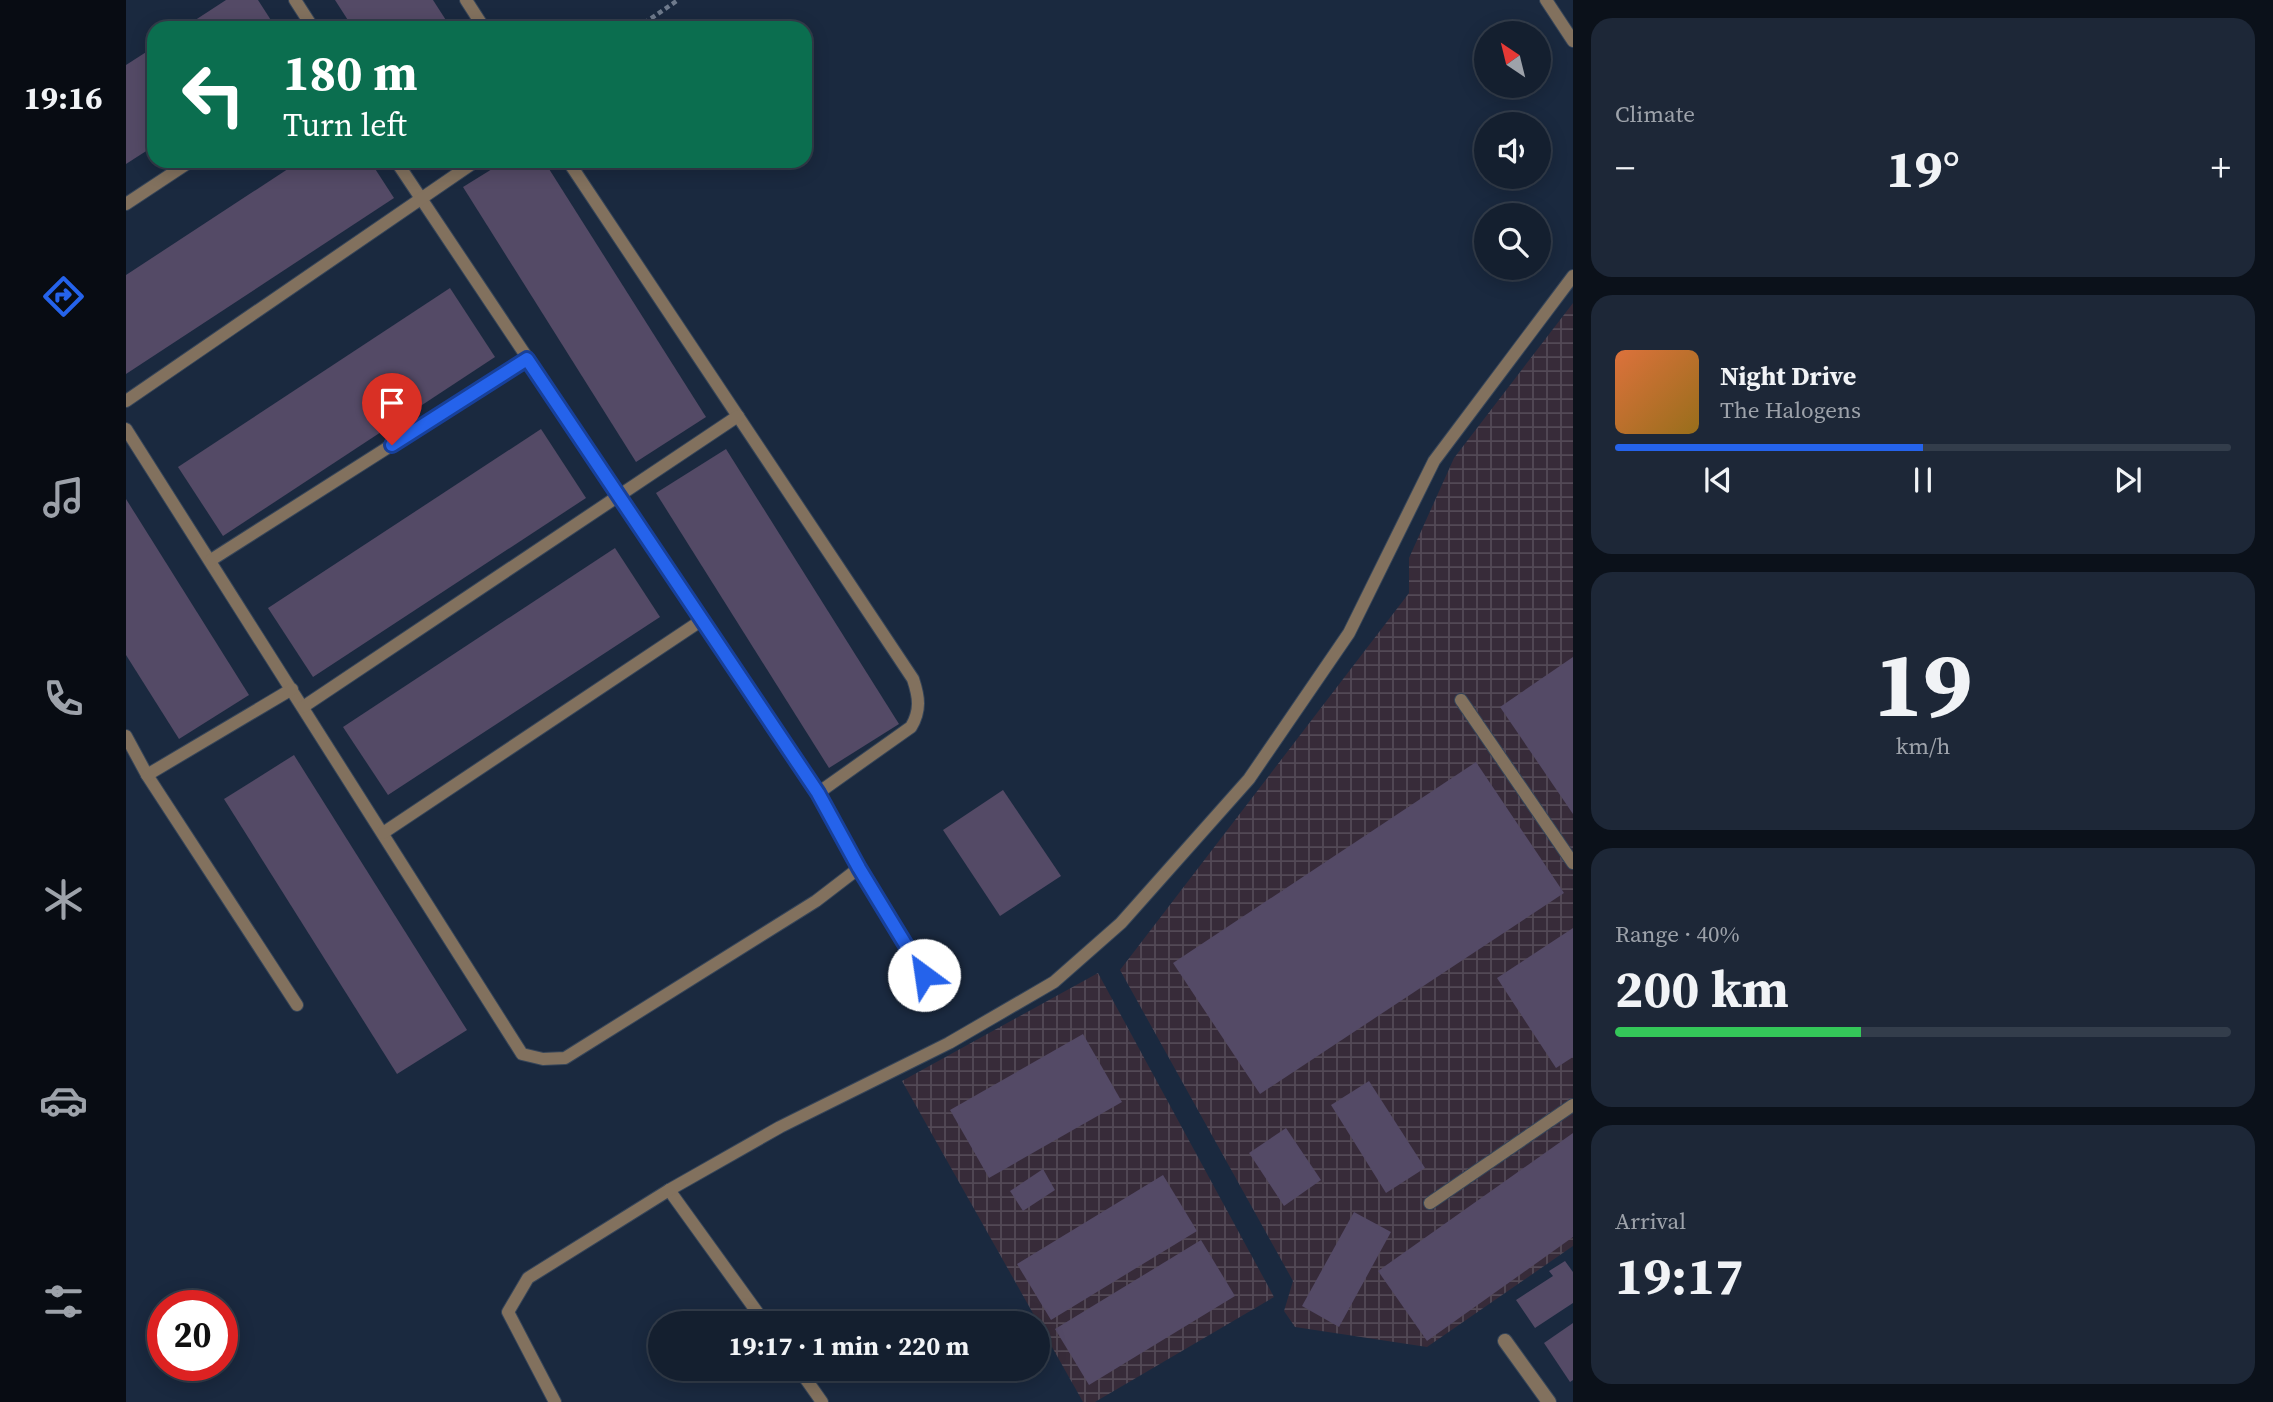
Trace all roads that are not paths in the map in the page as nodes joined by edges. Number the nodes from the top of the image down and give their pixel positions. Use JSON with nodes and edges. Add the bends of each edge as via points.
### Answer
{"nodes":[{"id":1,"x":295,"y":0,"type":"edge"},
{"id":2,"x":467,"y":0,"type":"edge"},
{"id":3,"x":1546,"y":0,"type":"edge"},
{"id":4,"x":308,"y":21,"type":"edge"},
{"id":5,"x":480,"y":21,"type":"edge"},
{"id":6,"x":1573,"y":41,"type":"edge"},
{"id":7,"x":180,"y":168,"type":"edge"},
{"id":8,"x":400,"y":168,"type":"edge"},
{"id":9,"x":466,"y":168,"type":"edge"},
{"id":10,"x":573,"y":168,"type":"edge"},
{"id":11,"x":420,"y":200,"type":"junction"},
{"id":12,"x":126,"y":204,"type":"edge"},
{"id":13,"x":1573,"y":276,"type":"edge"},
{"id":14,"x":527,"y":359,"type":"junction"},
{"id":15,"x":126,"y":401,"type":"edge"},
{"id":16,"x":738,"y":416,"type":"junction"},
{"id":17,"x":126,"y":429,"type":"edge"},
{"id":18,"x":619,"y":497,"type":"junction"},
{"id":19,"x":211,"y":560,"type":"junction"},
{"id":20,"x":702,"y":620,"type":"junction"},
{"id":21,"x":292,"y":688,"type":"junction"},
{"id":22,"x":1461,"y":700,"type":"dead end"},
{"id":23,"x":303,"y":707,"type":"junction"},
{"id":24,"x":126,"y":737,"type":"edge"},
{"id":25,"x":147,"y":775,"type":"junction"},
{"id":26,"x":818,"y":793,"type":"junction"},
{"id":27,"x":383,"y":833,"type":"junction"},
{"id":28,"x":1573,"y":863,"type":"edge"},
{"id":29,"x":859,"y":868,"type":"junction"},
{"id":30,"x":924,"y":975,"type":"dead end"},
{"id":31,"x":297,"y":1005,"type":"dead end"},
{"id":32,"x":1573,"y":1105,"type":"edge"},
{"id":33,"x":669,"y":1190,"type":"junction"},
{"id":34,"x":1430,"y":1203,"type":"dead end"},
{"id":35,"x":756,"y":1311,"type":"edge"},
{"id":36,"x":1505,"y":1341,"type":"dead end"},
{"id":37,"x":807,"y":1381,"type":"edge"},
{"id":38,"x":555,"y":1402,"type":"edge"},
{"id":39,"x":822,"y":1402,"type":"edge"},
{"id":40,"x":1549,"y":1402,"type":"edge"}],
"edges":[{"from":1,"to":4,"type":"lane"},
{"from":2,"to":5,"type":"lane"},
{"from":3,"to":6,"type":"lane"},
{"from":7,"to":12,"type":"lane"},
{"from":8,"to":11,"type":"lane"},
{"from":9,"to":11,"type":"lane"},
{"from":10,"to":16,"type":"lane"},
{"from":11,"to":14,"type":"lane"},
{"from":11,"to":15,"type":"lane"},
{"from":13,"to":33,"type":"lane","via":[[1434,461],[1349,633],[1249,779],[1121,923],[1054,982],[949,1043],[780,1127]]},
{"from":14,"to":18,"type":"lane"},
{"from":14,"to":19,"type":"lane"},
{"from":16,"to":18,"type":"lane"},
{"from":16,"to":26,"type":"lane","via":[[913,679],[919,699],[911,727]]},
{"from":17,"to":19,"type":"lane"},
{"from":18,"to":20,"type":"lane"},
{"from":18,"to":23,"type":"lane"},
{"from":19,"to":21,"type":"lane"},
{"from":20,"to":26,"type":"lane"},
{"from":20,"to":27,"type":"lane"},
{"from":21,"to":23,"type":"lane"},
{"from":21,"to":25,"type":"lane"},
{"from":22,"to":28,"type":"lane"},
{"from":23,"to":27,"type":"lane"},
{"from":24,"to":25,"type":"lane"},
{"from":25,"to":31,"type":"lane"},
{"from":26,"to":29,"type":"lane"},
{"from":27,"to":29,"type":"lane","via":[[522,1054],[543,1059],[565,1058],[816,901]]},
{"from":29,"to":30,"type":"lane"},
{"from":32,"to":34,"type":"lane"},
{"from":33,"to":35,"type":"lane"},
{"from":33,"to":38,"type":"lane","via":[[528,1278],[508,1312]]},
{"from":36,"to":40,"type":"street"},
{"from":37,"to":39,"type":"lane"}]}
